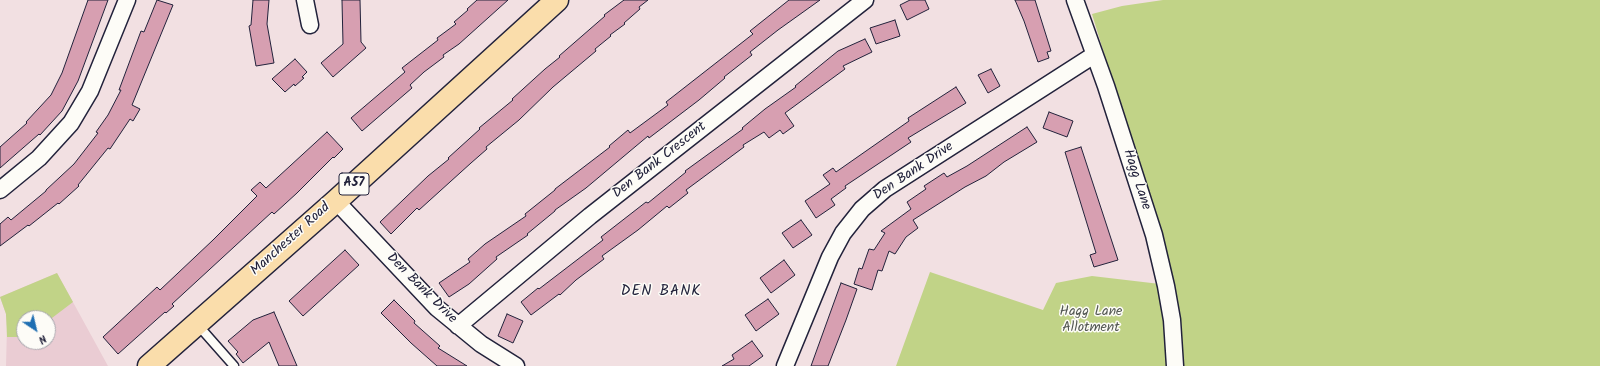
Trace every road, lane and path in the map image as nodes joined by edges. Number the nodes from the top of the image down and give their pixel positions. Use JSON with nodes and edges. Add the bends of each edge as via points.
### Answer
{"nodes":[{"id":1,"x":126,"y":0,"type":"edge"},
{"id":2,"x":305,"y":0,"type":"edge"},
{"id":3,"x":557,"y":0,"type":"edge"},
{"id":4,"x":865,"y":0,"type":"edge"},
{"id":5,"x":1075,"y":0,"type":"edge"},
{"id":6,"x":310,"y":25,"type":"dead end"},
{"id":7,"x":1094,"y":54,"type":"junction"},
{"id":8,"x":0,"y":190,"type":"edge"},
{"id":9,"x":336,"y":201,"type":"junction"},
{"id":10,"x":197,"y":324,"type":"junction"},
{"id":11,"x":458,"y":326,"type":"junction"},
{"id":12,"x":507,"y":364,"type":"edge"},
{"id":13,"x":149,"y":366,"type":"edge"},
{"id":14,"x":234,"y":366,"type":"edge"},
{"id":15,"x":785,"y":366,"type":"edge"},
{"id":16,"x":1175,"y":366,"type":"edge"}],
"edges":[{"from":1,"to":8,"type":"street","via":[[90,91],[71,123],[39,158]]},
{"from":2,"to":6,"type":"street"},
{"from":3,"to":9,"type":"main road","name":"Manchester Road","number":"A57"},
{"from":4,"to":11,"type":"street","name":"Den Bank Crescent","via":[[590,216]]},
{"from":5,"to":7,"type":"street","name":"Hagg Lane"},
{"from":7,"to":15,"type":"street","name":"Den Bank Drive","via":[[885,189],[862,209],[843,233],[830,257]]},
{"from":7,"to":16,"type":"street","name":"Hagg Lane","via":[[1154,235],[1172,320]]},
{"from":9,"to":10,"type":"main road","name":"Manchester Road","number":"A57"},
{"from":9,"to":11,"type":"street","name":"Den Bank Drive","via":[[437,308]]},
{"from":10,"to":13,"type":"main road","name":"Manchester Road","number":"A57"},
{"from":10,"to":14,"type":"lane"},
{"from":11,"to":12,"type":"street","name":"Den Bank Drive"}]}
